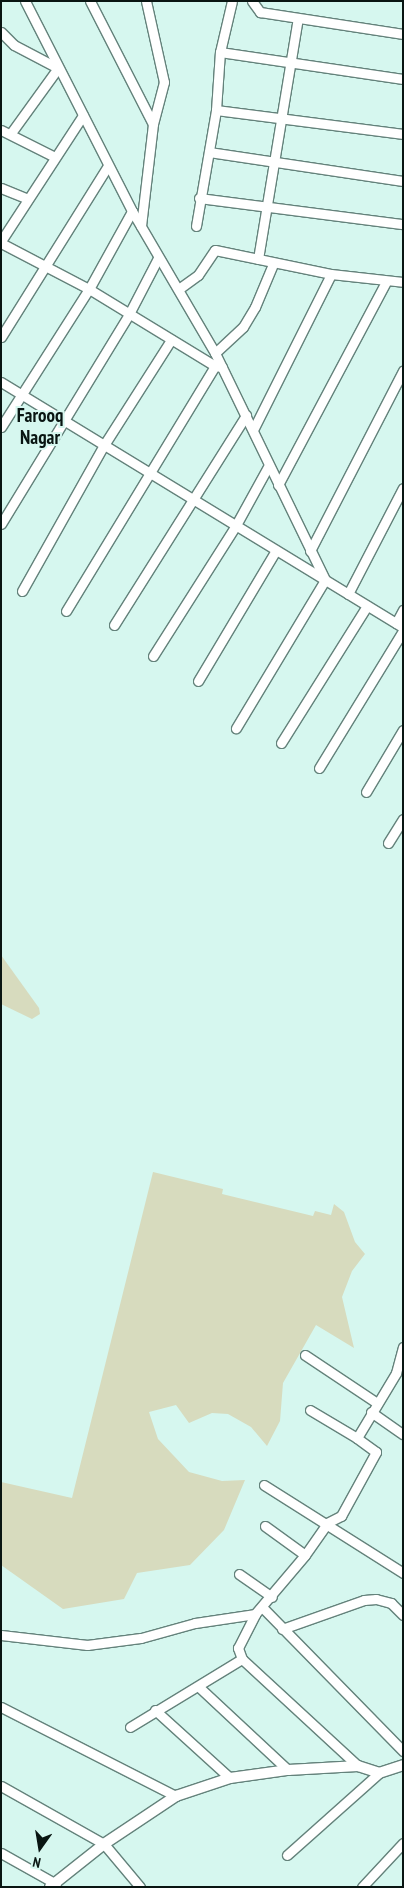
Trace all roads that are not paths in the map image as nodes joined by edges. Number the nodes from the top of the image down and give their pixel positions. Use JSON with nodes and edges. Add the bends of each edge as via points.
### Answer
{"nodes":[{"id":1,"x":25,"y":1,"type":"edge"},
{"id":2,"x":90,"y":1,"type":"edge"},
{"id":3,"x":146,"y":1,"type":"edge"},
{"id":4,"x":232,"y":1,"type":"edge"},
{"id":5,"x":252,"y":1,"type":"edge"},
{"id":6,"x":298,"y":18,"type":"junction"},
{"id":7,"x":1,"y":32,"type":"edge"},
{"id":8,"x":403,"y":34,"type":"edge"},
{"id":9,"x":220,"y":52,"type":"junction"},
{"id":10,"x":290,"y":62,"type":"junction"},
{"id":11,"x":58,"y":68,"type":"junction"},
{"id":12,"x":403,"y":79,"type":"edge"},
{"id":13,"x":216,"y":110,"type":"junction"},
{"id":14,"x":83,"y":115,"type":"junction"},
{"id":15,"x":281,"y":118,"type":"junction"},
{"id":16,"x":153,"y":124,"type":"junction"},
{"id":17,"x":1,"y":130,"type":"edge"},
{"id":18,"x":11,"y":133,"type":"junction"},
{"id":19,"x":403,"y":134,"type":"edge"},
{"id":20,"x":209,"y":152,"type":"junction"},
{"id":21,"x":53,"y":156,"type":"junction"},
{"id":22,"x":276,"y":163,"type":"junction"},
{"id":23,"x":108,"y":166,"type":"junction"},
{"id":24,"x":403,"y":181,"type":"edge"},
{"id":25,"x":1,"y":188,"type":"edge"},
{"id":26,"x":199,"y":198,"type":"junction"},
{"id":27,"x":28,"y":199,"type":"junction"},
{"id":28,"x":267,"y":208,"type":"junction"},
{"id":29,"x":132,"y":211,"type":"junction"},
{"id":30,"x":403,"y":224,"type":"edge"},
{"id":31,"x":140,"y":226,"type":"junction"},
{"id":32,"x":196,"y":226,"type":"dead end"},
{"id":33,"x":1,"y":242,"type":"edge"},
{"id":34,"x":158,"y":258,"type":"junction"},
{"id":35,"x":258,"y":260,"type":"junction"},
{"id":36,"x":273,"y":264,"type":"junction"},
{"id":37,"x":44,"y":267,"type":"junction"},
{"id":38,"x":331,"y":274,"type":"junction"},
{"id":39,"x":386,"y":282,"type":"junction"},
{"id":40,"x":403,"y":282,"type":"edge"},
{"id":41,"x":180,"y":288,"type":"junction"},
{"id":42,"x":90,"y":290,"type":"junction"},
{"id":43,"x":129,"y":314,"type":"junction"},
{"id":44,"x":1,"y":337,"type":"edge"},
{"id":45,"x":171,"y":340,"type":"junction"},
{"id":46,"x":215,"y":353,"type":"junction"},
{"id":47,"x":218,"y":366,"type":"junction"},
{"id":48,"x":403,"y":371,"type":"edge"},
{"id":49,"x":1,"y":382,"type":"edge"},
{"id":50,"x":21,"y":394,"type":"junction"},
{"id":51,"x":246,"y":416,"type":"junction"},
{"id":52,"x":66,"y":422,"type":"junction"},
{"id":53,"x":1,"y":427,"type":"edge"},
{"id":54,"x":253,"y":430,"type":"junction"},
{"id":55,"x":104,"y":444,"type":"junction"},
{"id":56,"x":269,"y":465,"type":"junction"},
{"id":57,"x":152,"y":474,"type":"junction"},
{"id":58,"x":278,"y":485,"type":"junction"},
{"id":59,"x":403,"y":488,"type":"edge"},
{"id":60,"x":194,"y":500,"type":"junction"},
{"id":61,"x":1,"y":524,"type":"edge"},
{"id":62,"x":236,"y":526,"type":"junction"},
{"id":63,"x":276,"y":550,"type":"junction"},
{"id":64,"x":310,"y":550,"type":"junction"},
{"id":65,"x":325,"y":580,"type":"junction"},
{"id":66,"x":22,"y":591,"type":"dead end"},
{"id":67,"x":348,"y":594,"type":"junction"},
{"id":68,"x":367,"y":606,"type":"junction"},
{"id":69,"x":403,"y":610,"type":"edge"},
{"id":70,"x":66,"y":611,"type":"dead end"},
{"id":71,"x":114,"y":625,"type":"dead end"},
{"id":72,"x":399,"y":626,"type":"edge"},
{"id":73,"x":403,"y":631,"type":"edge"},
{"id":74,"x":153,"y":656,"type":"dead end"},
{"id":75,"x":198,"y":682,"type":"dead end"},
{"id":76,"x":236,"y":728,"type":"dead end"},
{"id":77,"x":403,"y":730,"type":"edge"},
{"id":78,"x":281,"y":743,"type":"dead end"},
{"id":79,"x":319,"y":768,"type":"dead end"},
{"id":80,"x":366,"y":792,"type":"dead end"},
{"id":81,"x":403,"y":819,"type":"edge"},
{"id":82,"x":388,"y":843,"type":"dead end"},
{"id":83,"x":403,"y":1347,"type":"edge"},
{"id":84,"x":305,"y":1355,"type":"dead end"},
{"id":85,"x":377,"y":1403,"type":"junction"},
{"id":86,"x":310,"y":1410,"type":"dead end"},
{"id":87,"x":371,"y":1412,"type":"junction"},
{"id":88,"x":403,"y":1434,"type":"edge"},
{"id":89,"x":357,"y":1438,"type":"junction"},
{"id":90,"x":264,"y":1485,"type":"dead end"},
{"id":91,"x":327,"y":1523,"type":"junction"},
{"id":92,"x":265,"y":1526,"type":"dead end"},
{"id":93,"x":305,"y":1556,"type":"junction"},
{"id":94,"x":239,"y":1574,"type":"dead end"},
{"id":95,"x":403,"y":1574,"type":"edge"},
{"id":96,"x":272,"y":1597,"type":"junction"},
{"id":97,"x":262,"y":1607,"type":"junction"},
{"id":98,"x":255,"y":1614,"type":"junction"},
{"id":99,"x":403,"y":1615,"type":"edge"},
{"id":100,"x":282,"y":1629,"type":"junction"},
{"id":101,"x":1,"y":1635,"type":"edge"},
{"id":102,"x":242,"y":1659,"type":"junction"},
{"id":103,"x":200,"y":1688,"type":"junction"},
{"id":104,"x":1,"y":1707,"type":"edge"},
{"id":105,"x":156,"y":1710,"type":"junction"},
{"id":106,"x":130,"y":1727,"type":"dead end"},
{"id":107,"x":403,"y":1751,"type":"edge"},
{"id":108,"x":403,"y":1765,"type":"edge"},
{"id":109,"x":358,"y":1766,"type":"junction"},
{"id":110,"x":288,"y":1770,"type":"junction"},
{"id":111,"x":379,"y":1773,"type":"junction"},
{"id":112,"x":230,"y":1778,"type":"junction"},
{"id":113,"x":1,"y":1786,"type":"edge"},
{"id":114,"x":176,"y":1796,"type":"junction"},
{"id":115,"x":403,"y":1843,"type":"edge"},
{"id":116,"x":104,"y":1844,"type":"junction"},
{"id":117,"x":1,"y":1853,"type":"edge"},
{"id":118,"x":287,"y":1855,"type":"dead end"},
{"id":119,"x":53,"y":1885,"type":"edge"},
{"id":120,"x":140,"y":1887,"type":"edge"},
{"id":121,"x":362,"y":1887,"type":"edge"}],
"edges":[{"from":1,"to":11,"type":"street"},
{"from":2,"to":16,"type":"street"},
{"from":3,"to":16,"type":"street","via":[[164,82]]},
{"from":4,"to":9,"type":"street"},
{"from":5,"to":6,"type":"street","via":[[260,12]]},
{"from":6,"to":8,"type":"street"},
{"from":6,"to":10,"type":"street"},
{"from":7,"to":11,"type":"street","via":[[14,45]]},
{"from":9,"to":10,"type":"street"},
{"from":9,"to":13,"type":"street"},
{"from":10,"to":12,"type":"street"},
{"from":10,"to":15,"type":"street"},
{"from":11,"to":14,"type":"street"},
{"from":11,"to":18,"type":"street"},
{"from":13,"to":15,"type":"street"},
{"from":13,"to":20,"type":"street"},
{"from":14,"to":21,"type":"street"},
{"from":14,"to":23,"type":"street"},
{"from":15,"to":19,"type":"street"},
{"from":15,"to":22,"type":"street"},
{"from":16,"to":31,"type":"street"},
{"from":17,"to":18,"type":"street"},
{"from":18,"to":21,"type":"street"},
{"from":20,"to":22,"type":"street"},
{"from":20,"to":26,"type":"street"},
{"from":21,"to":27,"type":"street"},
{"from":22,"to":24,"type":"street"},
{"from":22,"to":28,"type":"street"},
{"from":23,"to":29,"type":"street"},
{"from":23,"to":37,"type":"street"},
{"from":25,"to":27,"type":"street"},
{"from":26,"to":28,"type":"street"},
{"from":26,"to":32,"type":"street"},
{"from":27,"to":33,"type":"street"},
{"from":28,"to":30,"type":"street"},
{"from":28,"to":35,"type":"street"},
{"from":29,"to":31,"type":"street"},
{"from":29,"to":42,"type":"street"},
{"from":31,"to":34,"type":"street"},
{"from":33,"to":37,"type":"street"},
{"from":34,"to":41,"type":"street"},
{"from":34,"to":43,"type":"street"},
{"from":35,"to":36,"type":"street"},
{"from":35,"to":41,"type":"street","via":[[215,250],[198,275]]},
{"from":36,"to":38,"type":"street"},
{"from":36,"to":46,"type":"street","via":[[243,327]]},
{"from":37,"to":42,"type":"street"},
{"from":37,"to":44,"type":"street"},
{"from":38,"to":39,"type":"street"},
{"from":38,"to":54,"type":"street"},
{"from":39,"to":40,"type":"street"},
{"from":39,"to":58,"type":"street"},
{"from":41,"to":46,"type":"street"},
{"from":42,"to":43,"type":"street"},
{"from":42,"to":50,"type":"street"},
{"from":43,"to":45,"type":"street"},
{"from":43,"to":52,"type":"street"},
{"from":45,"to":47,"type":"street"},
{"from":45,"to":55,"type":"street"},
{"from":46,"to":47,"type":"street"},
{"from":47,"to":51,"type":"street"},
{"from":47,"to":57,"type":"street"},
{"from":48,"to":64,"type":"street"},
{"from":49,"to":50,"type":"street"},
{"from":50,"to":52,"type":"street"},
{"from":50,"to":53,"type":"street"},
{"from":51,"to":54,"type":"street"},
{"from":51,"to":60,"type":"street"},
{"from":52,"to":55,"type":"street"},
{"from":52,"to":61,"type":"street"},
{"from":54,"to":56,"type":"street"},
{"from":55,"to":57,"type":"street"},
{"from":55,"to":66,"type":"street"},
{"from":56,"to":58,"type":"street"},
{"from":56,"to":62,"type":"street"},
{"from":57,"to":60,"type":"street"},
{"from":57,"to":70,"type":"street"},
{"from":58,"to":64,"type":"street"},
{"from":59,"to":67,"type":"street"},
{"from":60,"to":62,"type":"street"},
{"from":60,"to":71,"type":"street"},
{"from":62,"to":63,"type":"street"},
{"from":62,"to":74,"type":"street"},
{"from":63,"to":65,"type":"street"},
{"from":63,"to":75,"type":"street"},
{"from":64,"to":65,"type":"street"},
{"from":65,"to":67,"type":"street"},
{"from":65,"to":76,"type":"street"},
{"from":67,"to":68,"type":"street"},
{"from":68,"to":72,"type":"street"},
{"from":68,"to":78,"type":"street"},
{"from":69,"to":72,"type":"street"},
{"from":73,"to":79,"type":"street"},
{"from":77,"to":80,"type":"street"},
{"from":81,"to":82,"type":"street"},
{"from":83,"to":85,"type":"street","via":[[396,1373]]},
{"from":84,"to":85,"type":"street"},
{"from":85,"to":87,"type":"street"},
{"from":86,"to":89,"type":"street"},
{"from":87,"to":88,"type":"street"},
{"from":87,"to":89,"type":"street"},
{"from":89,"to":91,"type":"street","via":[[376,1452],[341,1516]]},
{"from":90,"to":91,"type":"street"},
{"from":91,"to":93,"type":"street"},
{"from":91,"to":95,"type":"street"},
{"from":92,"to":93,"type":"street"},
{"from":93,"to":96,"type":"street"},
{"from":94,"to":96,"type":"street"},
{"from":96,"to":97,"type":"street"},
{"from":97,"to":98,"type":"street"},
{"from":97,"to":100,"type":"street"},
{"from":98,"to":101,"type":"street","via":[[195,1623],[141,1638],[87,1645]]},
{"from":98,"to":102,"type":"street","via":[[238,1648]]},
{"from":99,"to":100,"type":"street","via":[[391,1603],[364,1600]]},
{"from":100,"to":107,"type":"street"},
{"from":102,"to":103,"type":"street"},
{"from":102,"to":109,"type":"street"},
{"from":103,"to":105,"type":"street"},
{"from":103,"to":110,"type":"street"},
{"from":104,"to":114,"type":"street"},
{"from":105,"to":106,"type":"street"},
{"from":105,"to":112,"type":"street"},
{"from":108,"to":111,"type":"street"},
{"from":109,"to":110,"type":"street"},
{"from":109,"to":111,"type":"street"},
{"from":110,"to":112,"type":"street"},
{"from":111,"to":118,"type":"street"},
{"from":112,"to":114,"type":"street"},
{"from":113,"to":116,"type":"street"},
{"from":114,"to":116,"type":"street"},
{"from":115,"to":121,"type":"street"},
{"from":116,"to":119,"type":"street"},
{"from":116,"to":120,"type":"street"},
{"from":117,"to":119,"type":"street"}]}
